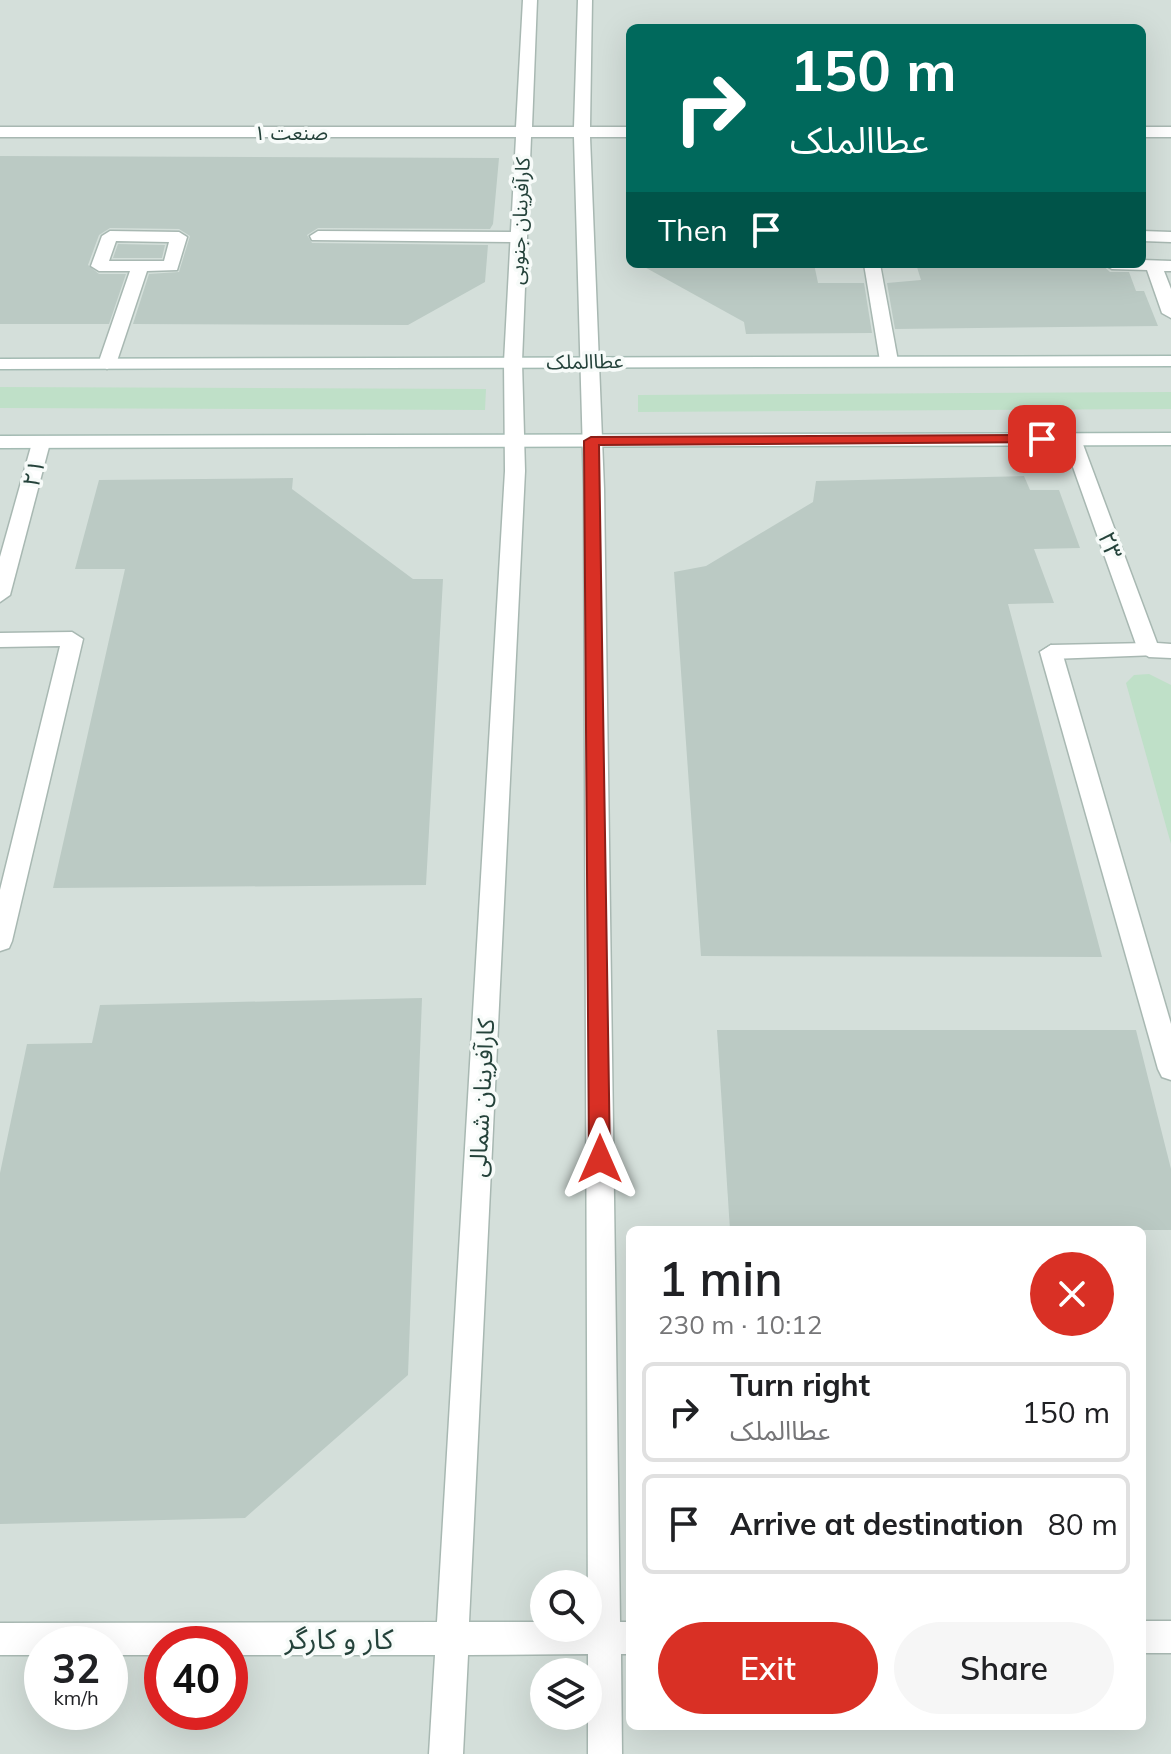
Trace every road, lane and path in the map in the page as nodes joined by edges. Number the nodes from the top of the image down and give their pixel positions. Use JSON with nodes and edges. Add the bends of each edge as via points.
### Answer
{"nodes":[{"id":1,"x":530,"y":0,"type":"edge"},
{"id":2,"x":585,"y":0,"type":"edge"},
{"id":3,"x":0,"y":132,"type":"edge"},
{"id":4,"x":524,"y":132,"type":"junction"},
{"id":5,"x":582,"y":132,"type":"junction"},
{"id":6,"x":626,"y":132,"type":"edge"},
{"id":7,"x":1146,"y":132,"type":"edge"},
{"id":8,"x":1171,"y":132,"type":"edge"},
{"id":9,"x":318,"y":236,"type":"dead end"},
{"id":10,"x":1146,"y":236,"type":"edge"},
{"id":11,"x":518,"y":237,"type":"junction"},
{"id":12,"x":1171,"y":237,"type":"edge"},
{"id":13,"x":140,"y":266,"type":"dead end"},
{"id":14,"x":1162,"y":266,"type":"edge"},
{"id":15,"x":873,"y":268,"type":"edge"},
{"id":16,"x":1171,"y":313,"type":"edge"},
{"id":17,"x":588,"y":361,"type":"junction"},
{"id":18,"x":889,"y":361,"type":"junction"},
{"id":19,"x":1171,"y":361,"type":"edge"},
{"id":20,"x":513,"y":362,"type":"junction"},
{"id":21,"x":0,"y":364,"type":"edge"},
{"id":22,"x":107,"y":364,"type":"junction"},
{"id":23,"x":1072,"y":439,"type":"junction"},
{"id":24,"x":1171,"y":439,"type":"edge"},
{"id":25,"x":514,"y":441,"type":"junction"},
{"id":26,"x":591,"y":441,"type":"junction"},
{"id":27,"x":0,"y":442,"type":"edge"},
{"id":28,"x":41,"y":443,"type":"junction"},
{"id":29,"x":0,"y":595,"type":"edge"},
{"id":30,"x":0,"y":640,"type":"edge"},
{"id":31,"x":1160,"y":651,"type":"edge"},
{"id":32,"x":9,"y":869,"type":"edge"},
{"id":33,"x":0,"y":941,"type":"edge"},
{"id":34,"x":1171,"y":1069,"type":"edge"},
{"id":35,"x":1146,"y":1637,"type":"edge"},
{"id":36,"x":1171,"y":1637,"type":"edge"},
{"id":37,"x":453,"y":1638,"type":"junction"},
{"id":38,"x":617,"y":1638,"type":"edge"},
{"id":39,"x":0,"y":1639,"type":"edge"},
{"id":40,"x":446,"y":1754,"type":"edge"},
{"id":41,"x":605,"y":1754,"type":"edge"}],
"edges":[{"from":1,"to":4,"type":"street","name":"کارآفرینان جنوبی"},
{"from":2,"to":5,"type":"street"},
{"from":3,"to":4,"type":"street","name":"صنعت ۱"},
{"from":4,"to":5,"type":"street","name":"صنعت ۱"},
{"from":4,"to":11,"type":"street","name":"کارآفرینان جنوبی"},
{"from":5,"to":6,"type":"street","name":"صنعت ۱"},
{"from":5,"to":17,"type":"street"},
{"from":7,"to":8,"type":"street"},
{"from":9,"to":11,"type":"street"},
{"from":10,"to":12,"type":"street"},
{"from":11,"to":20,"type":"street","name":"کارآفرینان جنوبی"},
{"from":13,"to":22,"type":"street"},
{"from":14,"to":16,"type":"street"},
{"from":15,"to":18,"type":"street"},
{"from":17,"to":18,"type":"street","name":"عطاالملک"},
{"from":17,"to":20,"type":"street","name":"عطاالملک"},
{"from":17,"to":26,"type":"street"},
{"from":18,"to":19,"type":"street","name":"عطاالملک"},
{"from":20,"to":22,"type":"street","name":"عطاالملک"},
{"from":20,"to":25,"type":"street","name":"کارآفرینان جنوبی"},
{"from":21,"to":22,"type":"street","name":"عطاالملک"},
{"from":23,"to":24,"type":"street"},
{"from":23,"to":26,"type":"street"},
{"from":23,"to":31,"type":"street","name":"۲۳"},
{"from":25,"to":26,"type":"street"},
{"from":25,"to":28,"type":"street"},
{"from":25,"to":37,"type":"street","name":"کارآفرینان شمالی"},
{"from":26,"to":38,"type":"street"},
{"from":27,"to":28,"type":"street"},
{"from":28,"to":29,"type":"street","name":"۲۱"},
{"from":30,"to":32,"type":"street","via":[[72,639]]},
{"from":31,"to":34,"type":"street","via":[[1051,652]]},
{"from":32,"to":33,"type":"street"},
{"from":35,"to":36,"type":"street"},
{"from":37,"to":38,"type":"street","name":"کار و کارگر"},
{"from":37,"to":39,"type":"street","name":"کار و کارگر"},
{"from":37,"to":40,"type":"street","name":"کارآفرینان شمالی"},
{"from":38,"to":41,"type":"street"}]}
